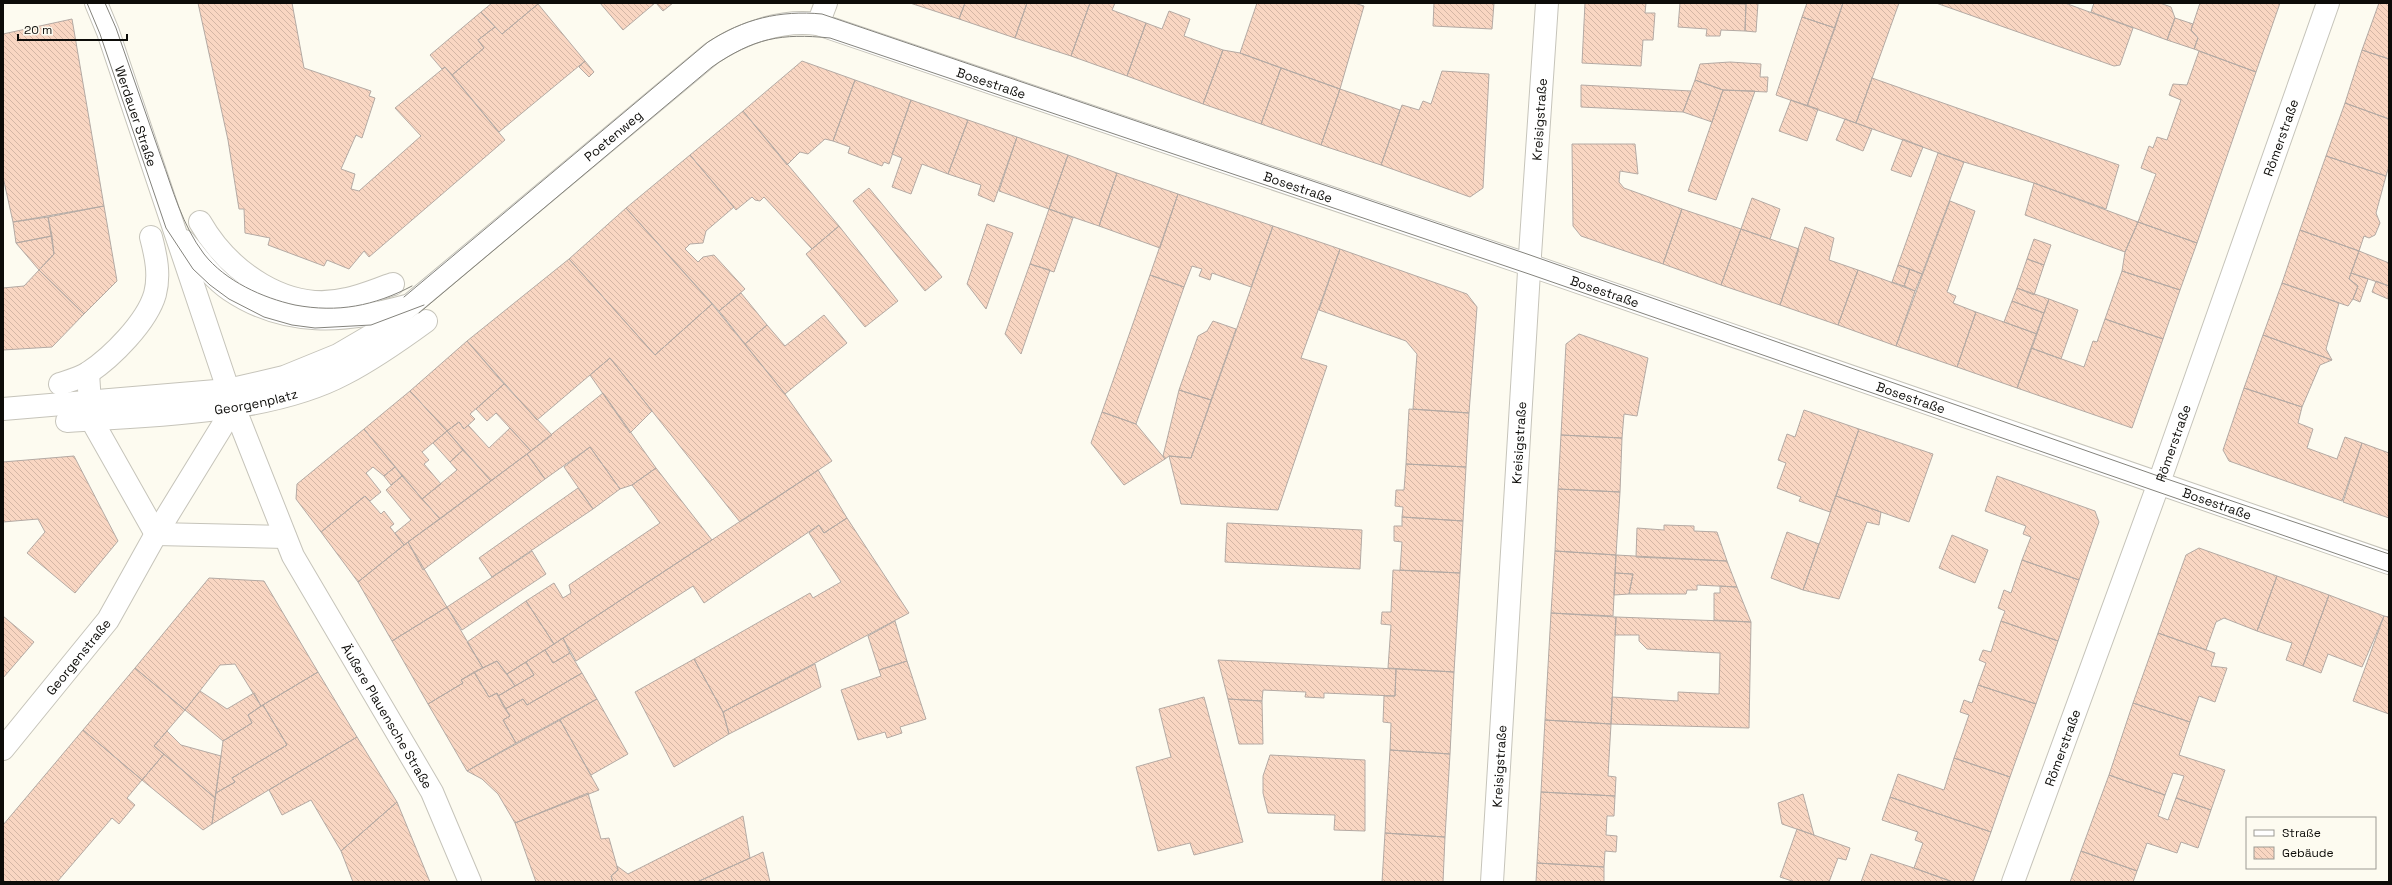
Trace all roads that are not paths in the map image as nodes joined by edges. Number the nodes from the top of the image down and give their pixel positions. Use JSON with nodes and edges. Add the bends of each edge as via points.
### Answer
{"nodes":[{"id":1,"x":96,"y":3,"type":"edge"},
{"id":2,"x":826,"y":3,"type":"edge"},
{"id":3,"x":1548,"y":3,"type":"edge"},
{"id":4,"x":2328,"y":3,"type":"edge"},
{"id":5,"x":818,"y":24,"type":"junction"},
{"id":6,"x":200,"y":222,"type":"dead end"},
{"id":7,"x":175,"y":230,"type":"junction"},
{"id":8,"x":151,"y":237,"type":"dead end"},
{"id":9,"x":1529,"y":265,"type":"junction"},
{"id":10,"x":393,"y":284,"type":"dead end"},
{"id":11,"x":411,"y":304,"type":"junction"},
{"id":12,"x":426,"y":321,"type":"dead end"},
{"id":13,"x":88,"y":373,"type":"junction"},
{"id":14,"x":231,"y":398,"type":"junction"},
{"id":15,"x":63,"y":403,"type":"junction"},
{"id":16,"x":3,"y":409,"type":"edge"},
{"id":17,"x":90,"y":411,"type":"junction"},
{"id":18,"x":2159,"y":483,"type":"junction"},
{"id":19,"x":156,"y":534,"type":"junction"},
{"id":20,"x":289,"y":547,"type":"junction"},
{"id":21,"x":2389,"y":563,"type":"edge"},
{"id":22,"x":3,"y":749,"type":"edge"},
{"id":23,"x":470,"y":882,"type":"edge"},
{"id":24,"x":1492,"y":882,"type":"edge"},
{"id":25,"x":2013,"y":882,"type":"edge"}],
"edges":[{"from":1,"to":7,"type":"street","name":"Werdauer Straße"},
{"from":2,"to":5,"type":"street"},
{"from":3,"to":9,"type":"street","name":"Kreisigstraße"},
{"from":4,"to":18,"type":"street","name":"Römerstraße"},
{"from":5,"to":9,"type":"street","name":"Bosestraße"},
{"from":5,"to":11,"type":"street","name":"Poetenweg","via":[[792,23],[763,29],[731,41],[712,53]]},
{"from":6,"to":10,"type":"street","via":[[210,239],[237,267],[268,290],[314,302],[346,300]]},
{"from":7,"to":11,"type":"street","via":[[202,263],[229,289],[263,308],[294,316],[331,320]]},
{"from":7,"to":14,"type":"street","name":"Werdauer Straße"},
{"from":8,"to":13,"type":"street","via":[[158,262],[155,295],[140,324]]},
{"from":9,"to":18,"type":"street","name":"Bosestraße"},
{"from":9,"to":24,"type":"street","name":"Kreisigstraße"},
{"from":11,"to":14,"type":"street","name":"Poetenweg","via":[[379,331],[338,356]]},
{"from":12,"to":14,"type":"street","name":"Georgenplatz","via":[[343,375],[288,395]]},
{"from":13,"to":15,"type":"street"},
{"from":13,"to":17,"type":"street"},
{"from":14,"to":17,"type":"street"},
{"from":14,"to":19,"type":"street","name":"Georgenstraße"},
{"from":14,"to":20,"type":"street","name":"Äußere Plauensche Straße"},
{"from":15,"to":16,"type":"street"},
{"from":15,"to":17,"type":"street"},
{"from":17,"to":19,"type":"street"},
{"from":18,"to":21,"type":"street","name":"Bosestraße"},
{"from":18,"to":25,"type":"street","name":"Römerstraße"},
{"from":19,"to":20,"type":"street"},
{"from":19,"to":22,"type":"street","name":"Georgenstraße","via":[[108,620]]},
{"from":20,"to":23,"type":"street","name":"Äußere Plauensche Straße","via":[[432,792]]}]}
